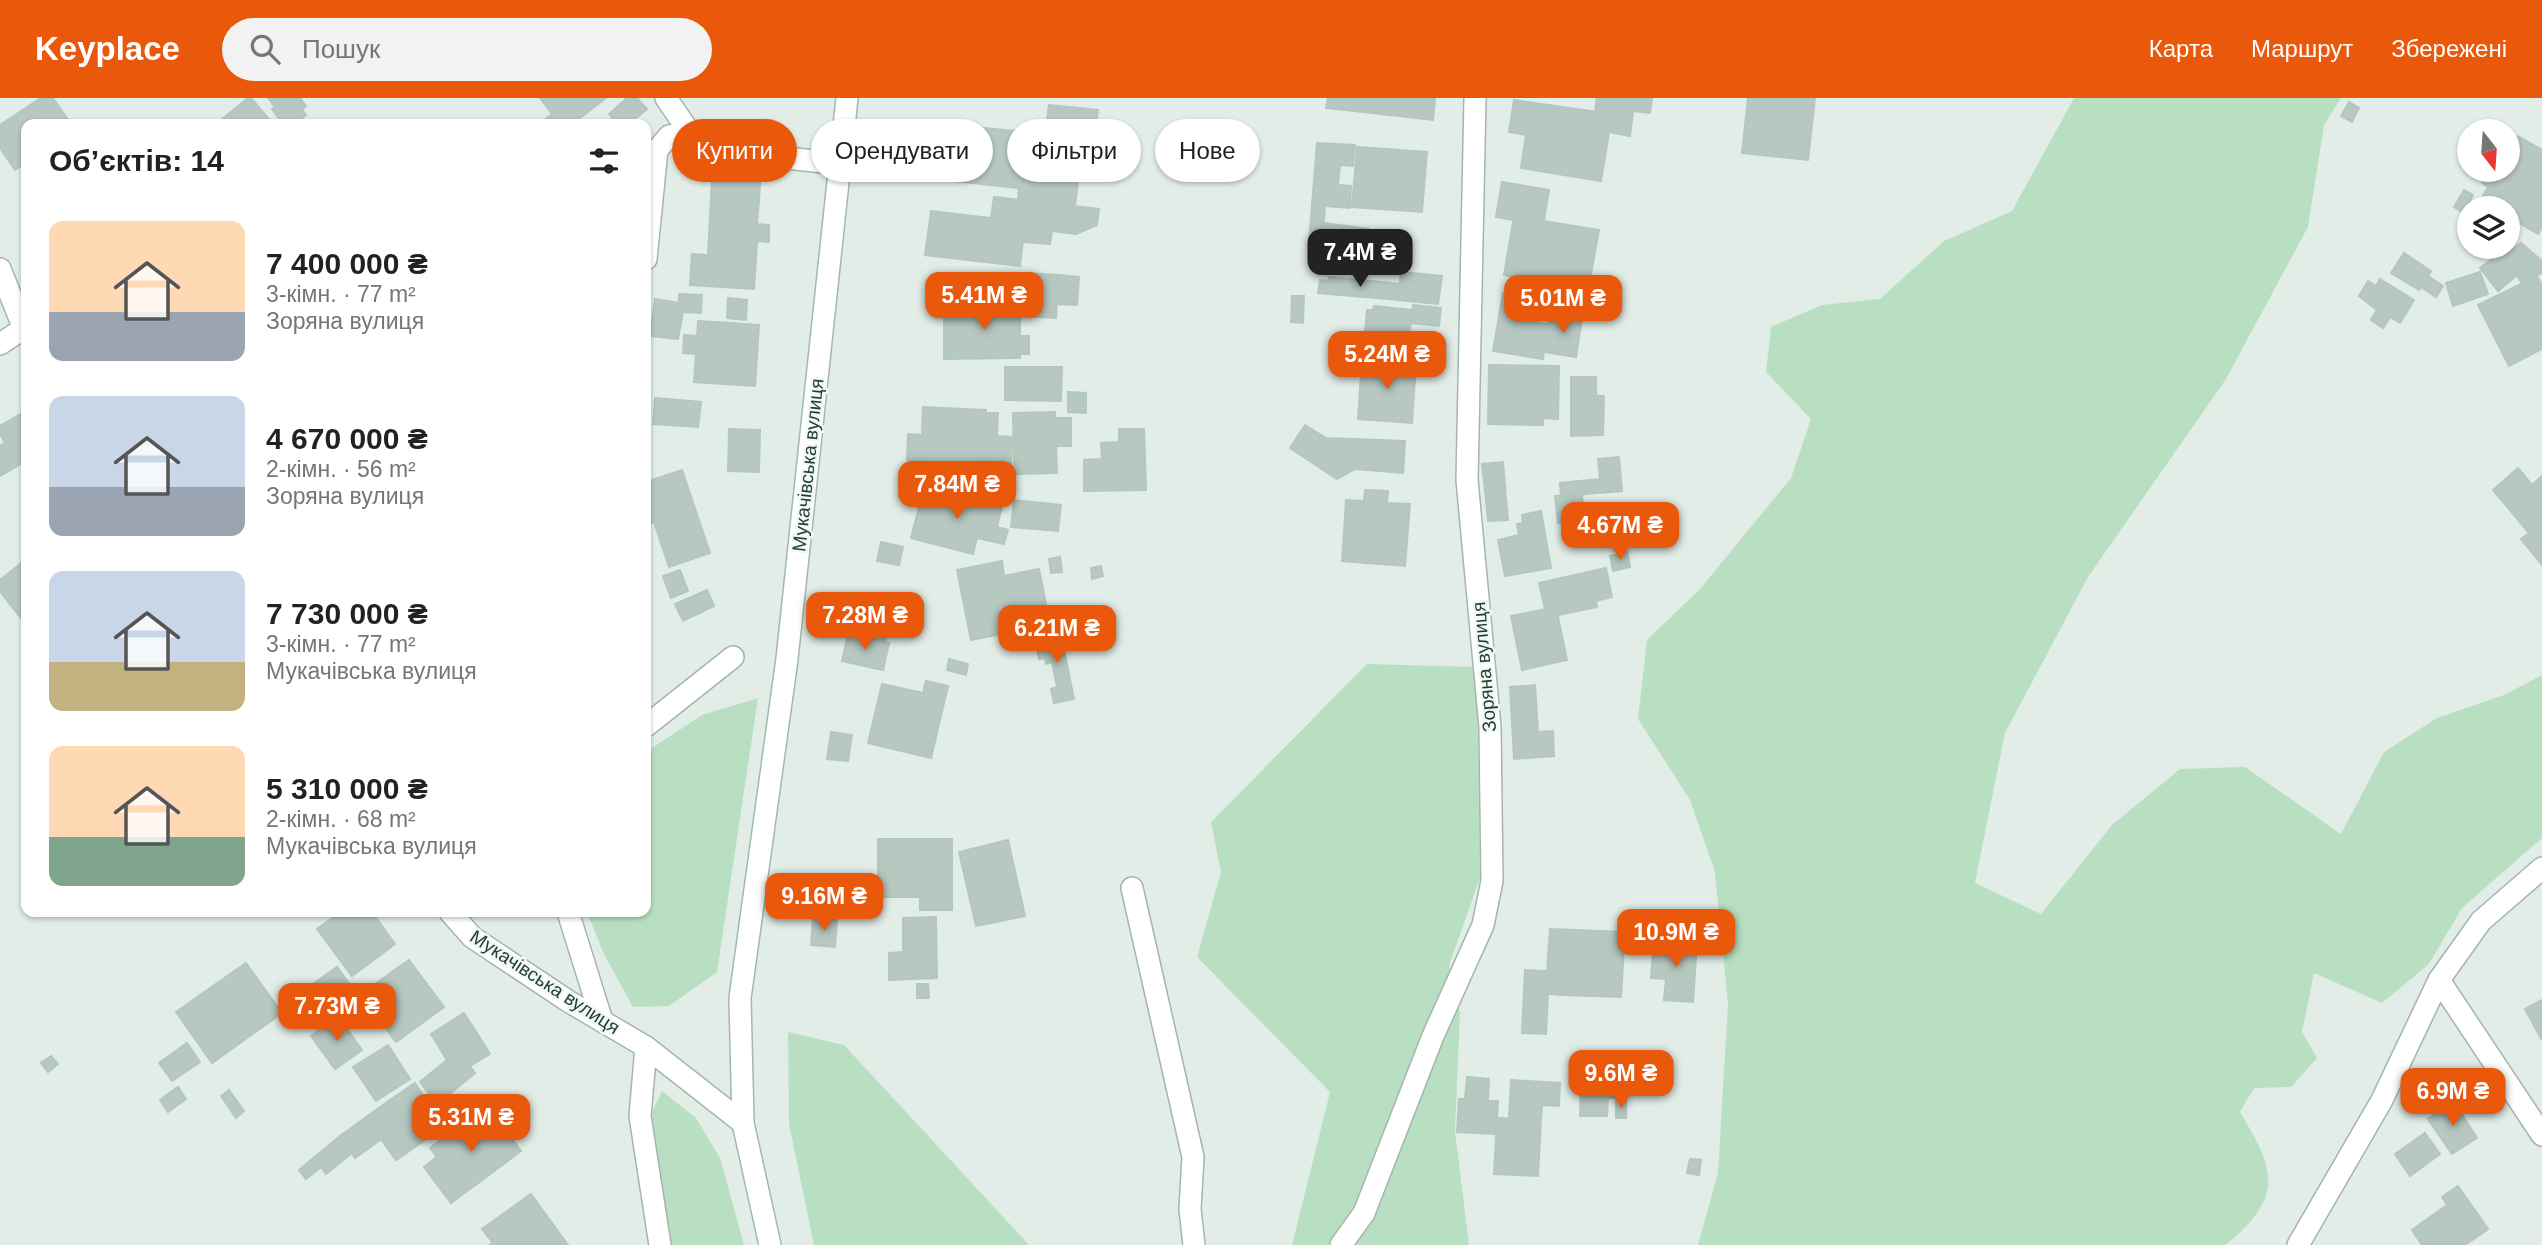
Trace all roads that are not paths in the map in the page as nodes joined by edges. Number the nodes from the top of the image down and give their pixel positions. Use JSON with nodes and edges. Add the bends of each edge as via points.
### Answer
{"nodes":[{"id":1,"x":666,"y":98,"type":"edge"},
{"id":2,"x":847,"y":98,"type":"edge"},
{"id":3,"x":1475,"y":98,"type":"edge"},
{"id":4,"x":680,"y":119,"type":"edge"},
{"id":5,"x":845,"y":119,"type":"edge"},
{"id":6,"x":672,"y":136,"type":"edge"},
{"id":7,"x":839,"y":182,"type":"edge"},
{"id":8,"x":651,"y":209,"type":"edge"},
{"id":9,"x":0,"y":269,"type":"edge"},
{"id":10,"x":21,"y":322,"type":"edge"},
{"id":11,"x":21,"y":334,"type":"edge"},
{"id":12,"x":0,"y":344,"type":"edge"},
{"id":13,"x":733,"y":657,"type":"dead end"},
{"id":14,"x":651,"y":722,"type":"edge"},
{"id":15,"x":2542,"y":869,"type":"edge"},
{"id":16,"x":1132,"y":888,"type":"dead end"},
{"id":17,"x":454,"y":917,"type":"edge"},
{"id":18,"x":570,"y":917,"type":"edge"},
{"id":19,"x":2440,"y":980,"type":"junction"},
{"id":20,"x":602,"y":1021,"type":"junction"},
{"id":21,"x":646,"y":1047,"type":"junction"},
{"id":22,"x":743,"y":1123,"type":"junction"},
{"id":23,"x":2542,"y":1135,"type":"edge"},
{"id":24,"x":660,"y":1245,"type":"edge"},
{"id":25,"x":770,"y":1245,"type":"edge"},
{"id":26,"x":1194,"y":1245,"type":"edge"},
{"id":27,"x":1341,"y":1245,"type":"edge"},
{"id":28,"x":2298,"y":1245,"type":"edge"}],
"edges":[{"from":1,"to":4,"type":"street"},
{"from":2,"to":5,"type":"street","name":"Мукачівська вулиця"},
{"from":3,"to":27,"type":"street","name":"Зоряна вулиця","via":[[1467,480],[1490,727],[1492,881],[1483,925],[1433,1036],[1364,1213]]},
{"from":6,"to":8,"type":"street","via":[[657,150]]},
{"from":7,"to":22,"type":"street","name":"Мукачівська вулиця","via":[[787,659],[740,998]]},
{"from":9,"to":10,"type":"street"},
{"from":11,"to":12,"type":"street"},
{"from":13,"to":14,"type":"street"},
{"from":15,"to":19,"type":"street","via":[[2481,921]]},
{"from":16,"to":26,"type":"street","via":[[1193,1157],[1190,1209]]},
{"from":17,"to":20,"type":"street","name":"Мукачівська вулиця","via":[[472,937]]},
{"from":18,"to":20,"type":"street"},
{"from":19,"to":23,"type":"street"},
{"from":19,"to":28,"type":"street","via":[[2382,1100]]},
{"from":20,"to":21,"type":"street","name":"Мукачівська вулиця"},
{"from":21,"to":22,"type":"street","name":"Мукачівська вулиця"},
{"from":21,"to":24,"type":"street","via":[[640,1116]]},
{"from":22,"to":25,"type":"street","name":"Мукачівська вулиця"}]}
